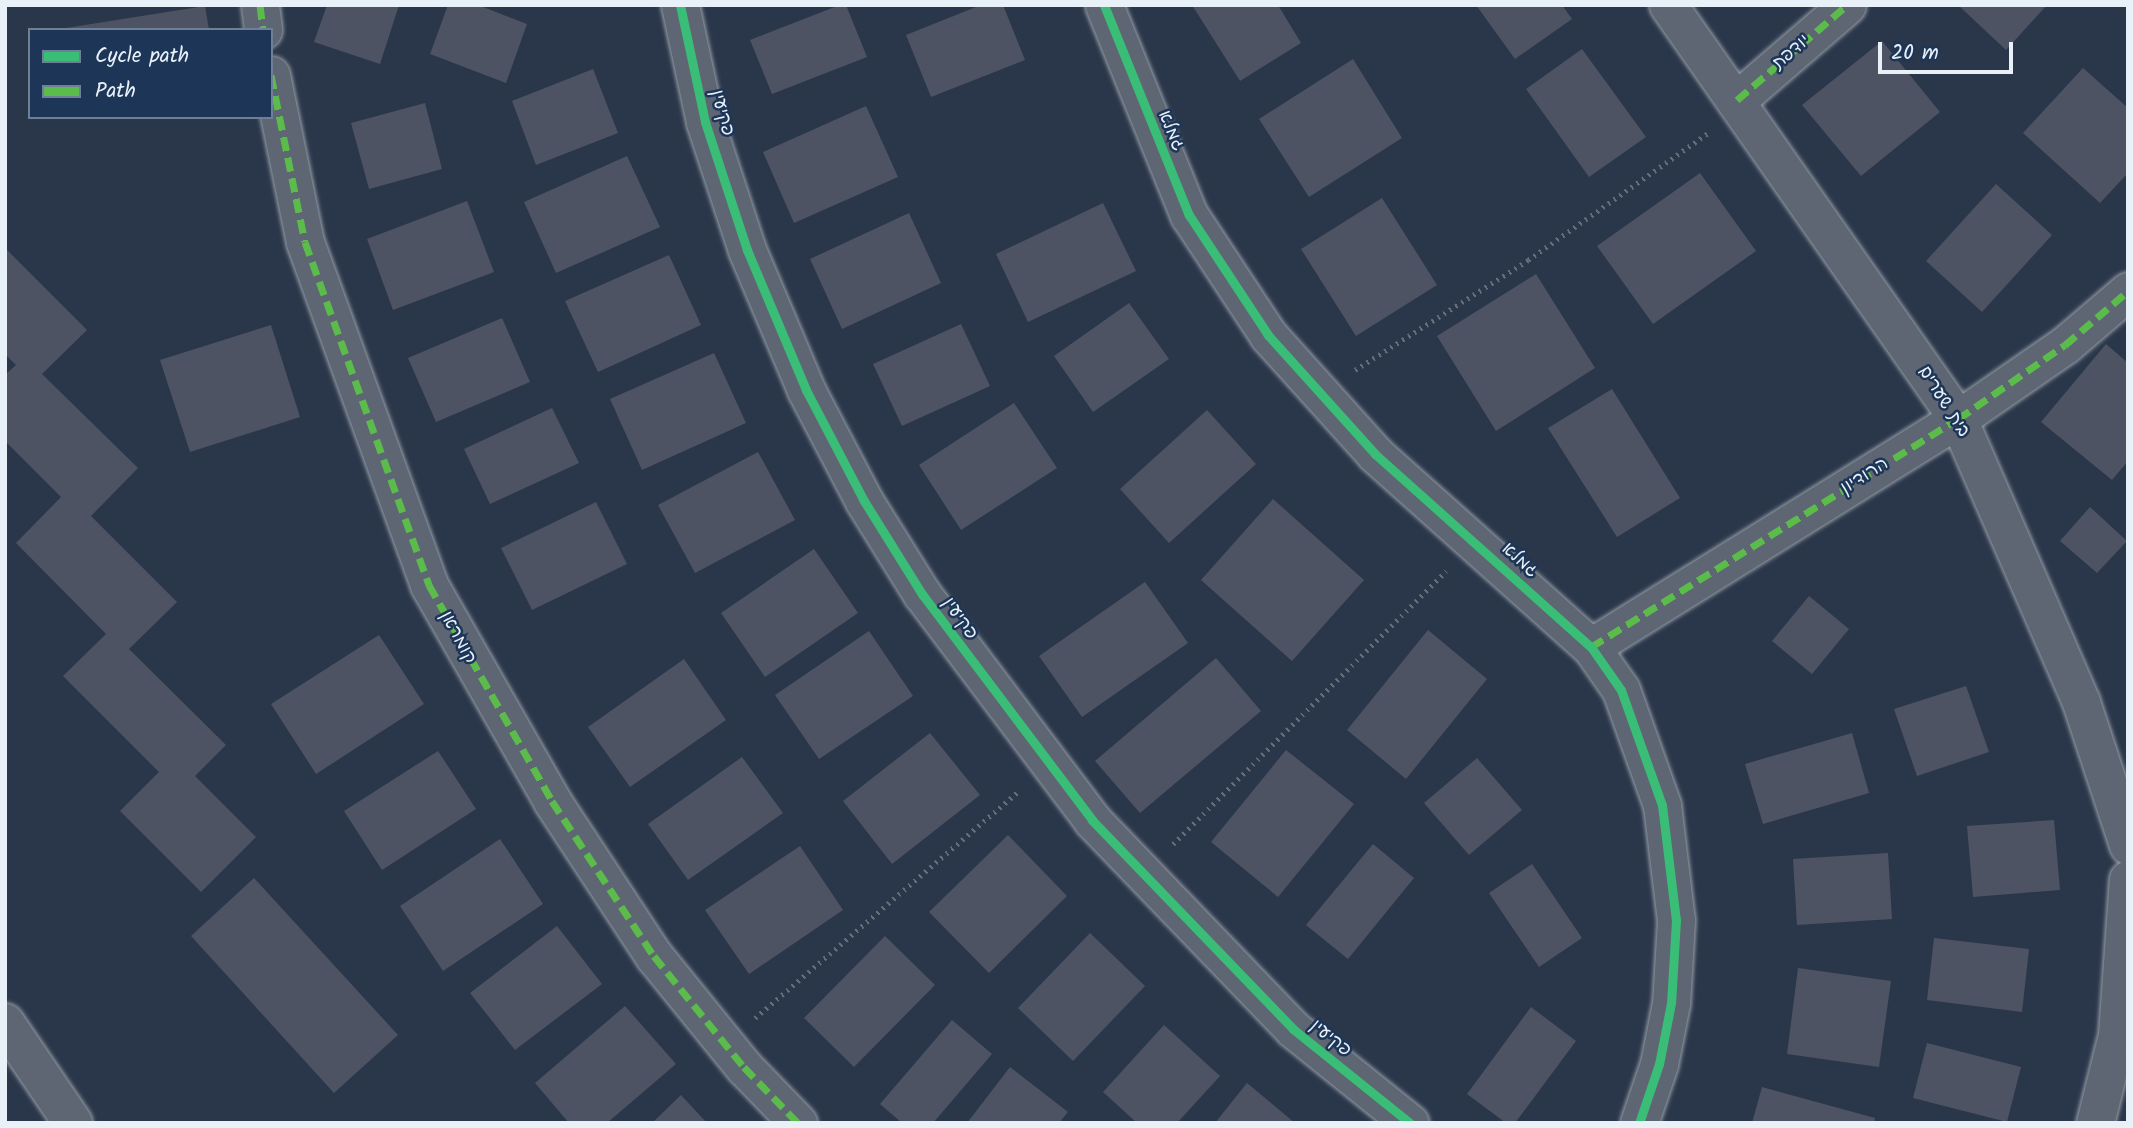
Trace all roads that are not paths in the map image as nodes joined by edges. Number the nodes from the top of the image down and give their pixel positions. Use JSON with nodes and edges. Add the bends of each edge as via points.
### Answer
{"nodes":[{"id":1,"x":260,"y":5,"type":"edge"},
{"id":2,"x":680,"y":5,"type":"edge"},
{"id":3,"x":1104,"y":5,"type":"edge"},
{"id":4,"x":1121,"y":5,"type":"edge"},
{"id":5,"x":1668,"y":5,"type":"edge"},
{"id":6,"x":1847,"y":5,"type":"edge"},
{"id":7,"x":264,"y":28,"type":"edge"},
{"id":8,"x":273,"y":85,"type":"edge"},
{"id":9,"x":1139,"y":98,"type":"junction"},
{"id":10,"x":1740,"y":104,"type":"junction"},
{"id":11,"x":2128,"y":291,"type":"edge"},
{"id":12,"x":1958,"y":419,"type":"junction"},
{"id":13,"x":1591,"y":647,"type":"junction"},
{"id":14,"x":2128,"y":845,"type":"edge"},
{"id":15,"x":2128,"y":878,"type":"edge"},
{"id":16,"x":5,"y":1023,"type":"edge"},
{"id":17,"x":74,"y":1123,"type":"edge"},
{"id":18,"x":798,"y":1123,"type":"edge"},
{"id":19,"x":1410,"y":1123,"type":"edge"},
{"id":20,"x":1639,"y":1123,"type":"edge"},
{"id":21,"x":2095,"y":1123,"type":"edge"}],
"edges":[{"from":1,"to":7,"type":"street"},
{"from":2,"to":19,"type":"street","name":"פקיעין","via":[[705,122],[806,390],[864,501],[922,594],[1049,766],[1143,875],[1293,1029]]},
{"from":3,"to":9,"type":"street","name":"גמלא"},
{"from":4,"to":9,"type":"street","name":"גמלא"},
{"from":5,"to":10,"type":"street","name":"בית שערים"},
{"from":6,"to":10,"type":"street","name":"יודפת"},
{"from":8,"to":18,"type":"street","name":"קומראן","via":[[305,242],[344,363],[429,585],[552,802],[654,956],[725,1044]]},
{"from":9,"to":13,"type":"street","name":"גמלא","via":[[1189,215],[1227,278],[1317,394]]},
{"from":10,"to":12,"type":"street","name":"בית שערים"},
{"from":11,"to":12,"type":"street","name":"הרודיון","via":[[2064,345]]},
{"from":12,"to":13,"type":"street","name":"הרודיון"},
{"from":12,"to":14,"type":"street","name":"בית שערים","via":[[2081,702]]},
{"from":13,"to":20,"type":"street","name":"גמלא","via":[[1621,690],[1645,747],[1671,856],[1676,920],[1671,1003],[1659,1065]]},
{"from":15,"to":21,"type":"street","via":[[2117,1035]]},
{"from":16,"to":17,"type":"main road"}]}
